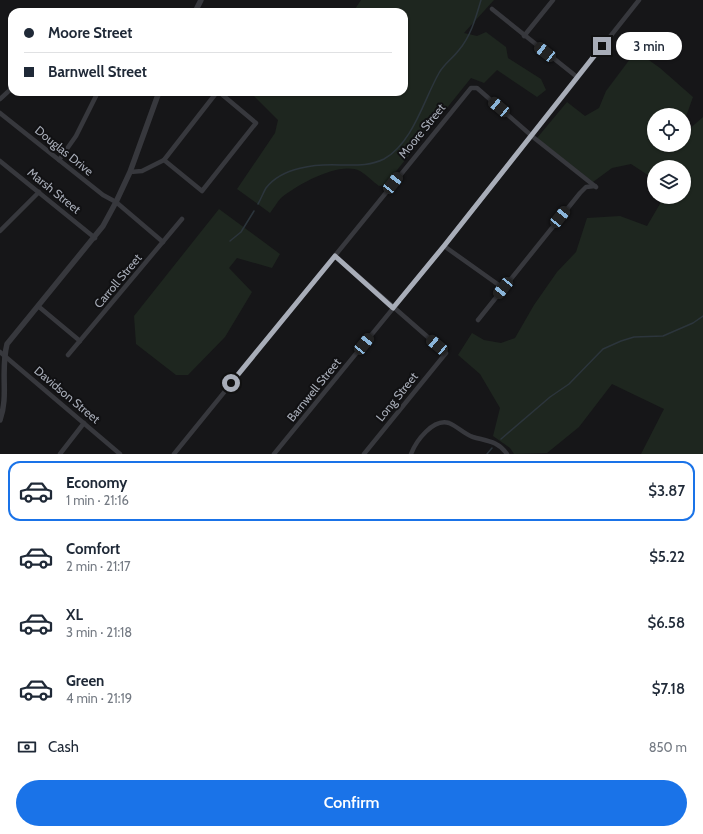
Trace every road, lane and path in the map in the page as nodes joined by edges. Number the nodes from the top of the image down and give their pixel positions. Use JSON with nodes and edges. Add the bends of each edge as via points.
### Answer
{"nodes":[{"id":1,"x":553,"y":0,"type":"edge"},
{"id":2,"x":639,"y":0,"type":"edge"},
{"id":3,"x":492,"y":9,"type":"dead end"},
{"id":4,"x":524,"y":36,"type":"junction"},
{"id":5,"x":577,"y":77,"type":"junction"},
{"id":6,"x":8,"y":92,"type":"edge"},
{"id":7,"x":96,"y":96,"type":"edge"},
{"id":8,"x":158,"y":96,"type":"edge"},
{"id":9,"x":215,"y":96,"type":"edge"},
{"id":10,"x":223,"y":96,"type":"edge"},
{"id":11,"x":0,"y":99,"type":"edge"},
{"id":12,"x":0,"y":112,"type":"edge"},
{"id":13,"x":531,"y":134,"type":"junction"},
{"id":14,"x":59,"y":160,"type":"junction"},
{"id":15,"x":164,"y":160,"type":"junction"},
{"id":16,"x":0,"y":161,"type":"edge"},
{"id":17,"x":130,"y":172,"type":"junction"},
{"id":18,"x":39,"y":192,"type":"junction"},
{"id":19,"x":116,"y":202,"type":"junction"},
{"id":20,"x":182,"y":219,"type":"dead end"},
{"id":21,"x":0,"y":231,"type":"edge"},
{"id":22,"x":95,"y":238,"type":"junction"},
{"id":23,"x":163,"y":242,"type":"junction"},
{"id":24,"x":444,"y":246,"type":"junction"},
{"id":25,"x":335,"y":256,"type":"junction"},
{"id":26,"x":503,"y":288,"type":"junction"},
{"id":27,"x":38,"y":306,"type":"junction"},
{"id":28,"x":393,"y":308,"type":"junction"},
{"id":29,"x":478,"y":320,"type":"dead end"},
{"id":30,"x":80,"y":341,"type":"junction"},
{"id":31,"x":1,"y":353,"type":"edge"},
{"id":32,"x":68,"y":355,"type":"dead end"},
{"id":33,"x":0,"y":420,"type":"edge"},
{"id":34,"x":84,"y":423,"type":"junction"},
{"id":35,"x":60,"y":454,"type":"edge"},
{"id":36,"x":120,"y":454,"type":"edge"},
{"id":37,"x":174,"y":454,"type":"edge"},
{"id":38,"x":274,"y":454,"type":"edge"},
{"id":39,"x":364,"y":454,"type":"edge"},
{"id":40,"x":412,"y":454,"type":"edge"},
{"id":41,"x":507,"y":454,"type":"edge"}],
"edges":[{"from":1,"to":4,"type":"street"},
{"from":2,"to":5,"type":"street","name":"Barnwell Street"},
{"from":3,"to":4,"type":"street"},
{"from":4,"to":5,"type":"street"},
{"from":5,"to":13,"type":"street","name":"Barnwell Street"},
{"from":6,"to":11,"type":"street"},
{"from":7,"to":14,"type":"street","via":[[76,136]]},
{"from":8,"to":17,"type":"street"},
{"from":9,"to":15,"type":"street"},
{"from":10,"to":15,"type":"street","via":[[256,123],[202,191]]},
{"from":12,"to":14,"type":"street","name":"Douglas Drive"},
{"from":13,"to":24,"type":"street","name":"Barnwell Street"},
{"from":13,"to":25,"type":"street","name":"Moore Street","via":[[477,88],[470,88]]},
{"from":13,"to":26,"type":"street","via":[[596,187],[589,186],[583,189]]},
{"from":14,"to":19,"type":"street","name":"Douglas Drive","via":[[103,195]]},
{"from":15,"to":17,"type":"street","via":[[142,171]]},
{"from":16,"to":18,"type":"street","name":"Marsh Street"},
{"from":17,"to":19,"type":"street"},
{"from":18,"to":21,"type":"street"},
{"from":18,"to":22,"type":"street","name":"Marsh Street"},
{"from":19,"to":22,"type":"street"},
{"from":19,"to":23,"type":"street","name":"Douglas Drive"},
{"from":20,"to":23,"type":"street","name":"Carroll Street"},
{"from":22,"to":27,"type":"street"},
{"from":23,"to":30,"type":"street","name":"Carroll Street"},
{"from":24,"to":26,"type":"street"},
{"from":24,"to":28,"type":"street","name":"Barnwell Street"},
{"from":25,"to":28,"type":"street"},
{"from":25,"to":37,"type":"street","name":"Moore Street"},
{"from":26,"to":29,"type":"street"},
{"from":27,"to":30,"type":"street"},
{"from":27,"to":31,"type":"street"},
{"from":28,"to":38,"type":"street","name":"Barnwell Street"},
{"from":28,"to":39,"type":"street","name":"Long Street","via":[[446,353]]},
{"from":30,"to":32,"type":"street","name":"Carroll Street"},
{"from":31,"to":33,"type":"street","via":[[0,383],[3,405]]},
{"from":31,"to":34,"type":"street","name":"Davidson Street"},
{"from":34,"to":35,"type":"street"},
{"from":34,"to":36,"type":"street","name":"Davidson Street"},
{"from":40,"to":41,"type":"street","via":[[430,429],[438,423],[445,422],[466,434],[496,443]]}]}
